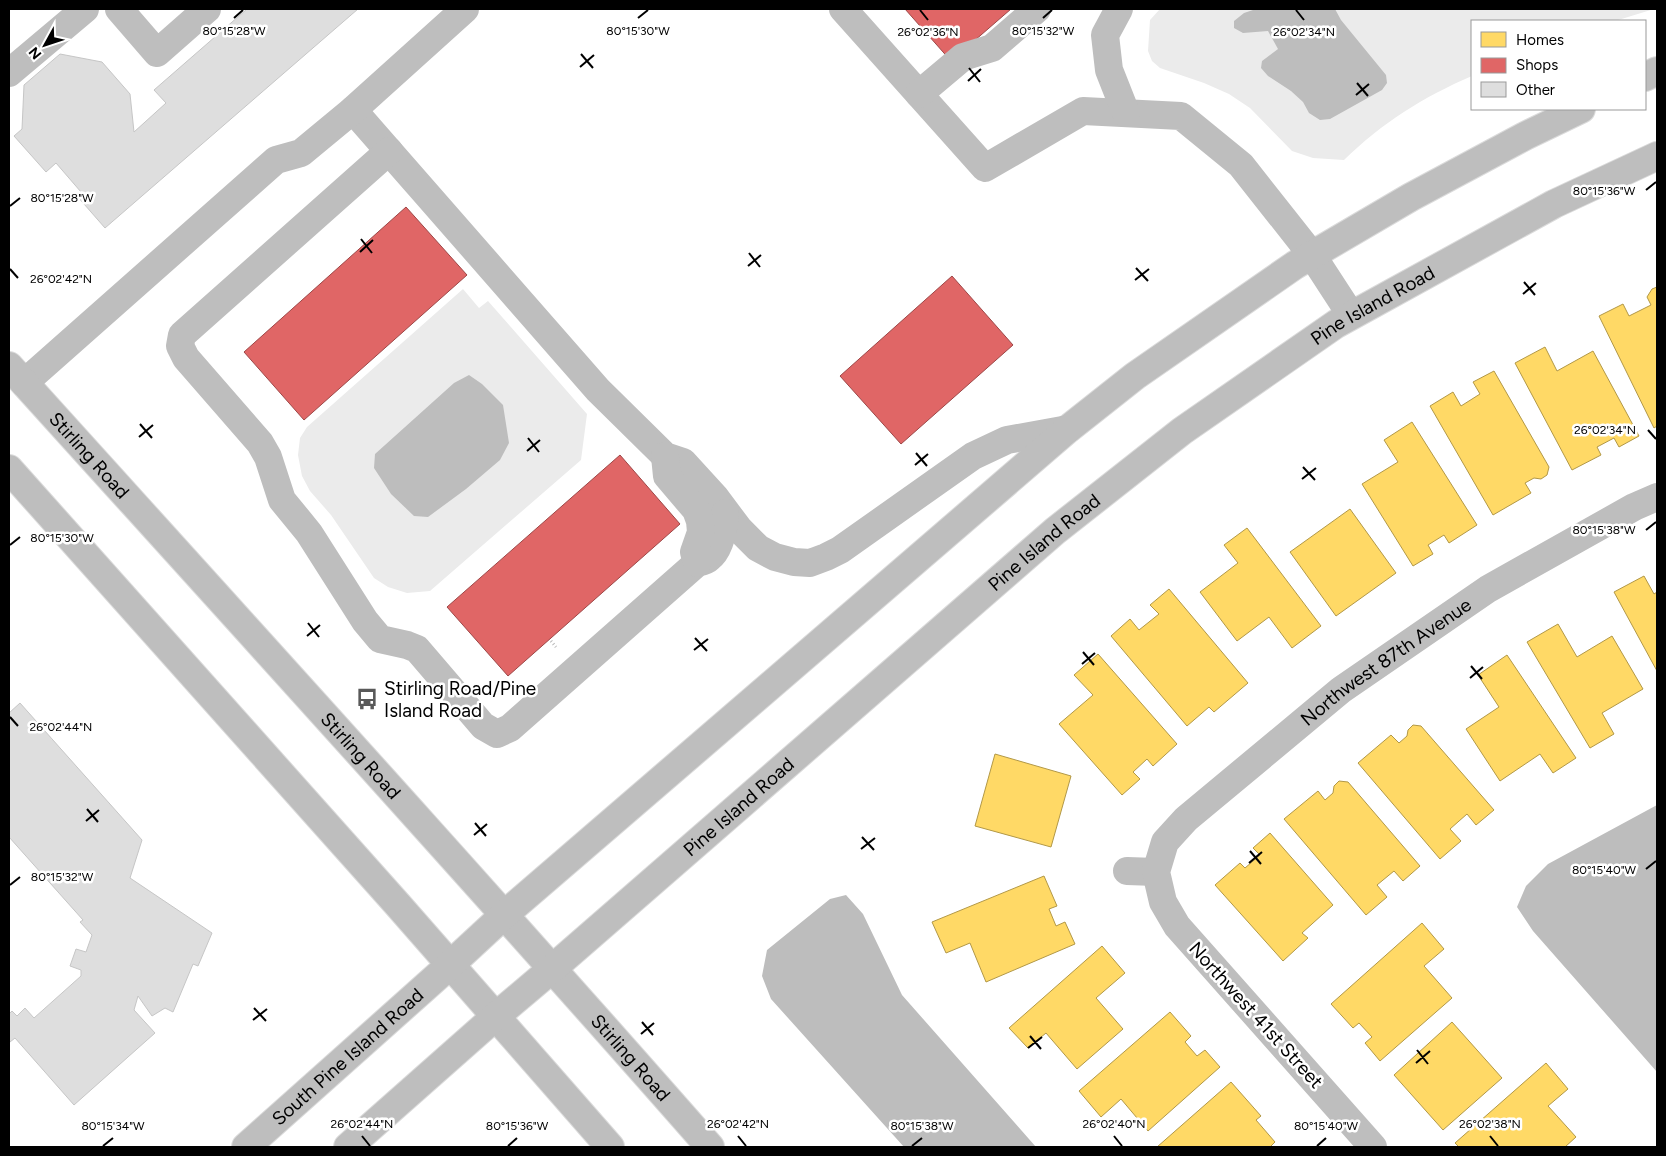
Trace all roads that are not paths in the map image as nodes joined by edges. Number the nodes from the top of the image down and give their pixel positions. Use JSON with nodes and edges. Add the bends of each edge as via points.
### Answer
{"nodes":[{"id":1,"x":85,"y":9,"type":"edge"},
{"id":2,"x":119,"y":9,"type":"edge"},
{"id":3,"x":207,"y":9,"type":"edge"},
{"id":4,"x":465,"y":9,"type":"edge"},
{"id":5,"x":844,"y":9,"type":"edge"},
{"id":6,"x":1037,"y":9,"type":"edge"},
{"id":7,"x":1112,"y":11,"type":"edge"},
{"id":8,"x":9,"y":73,"type":"edge"},
{"id":9,"x":919,"y":94,"type":"junction"},
{"id":10,"x":353,"y":110,"type":"junction"},
{"id":11,"x":1579,"y":110,"type":"edge"},
{"id":12,"x":1126,"y":113,"type":"junction"},
{"id":13,"x":389,"y":151,"type":"junction"},
{"id":14,"x":1657,"y":156,"type":"edge"},
{"id":15,"x":1312,"y":254,"type":"junction"},
{"id":16,"x":1351,"y":315,"type":"junction"},
{"id":17,"x":16,"y":374,"type":"edge"},
{"id":18,"x":1068,"y":429,"type":"junction"},
{"id":19,"x":665,"y":456,"type":"junction"},
{"id":20,"x":9,"y":468,"type":"edge"},
{"id":21,"x":1657,"y":497,"type":"edge"},
{"id":22,"x":725,"y":512,"type":"junction"},
{"id":23,"x":697,"y":563,"type":"junction"},
{"id":24,"x":1127,"y":871,"type":"dead end"},
{"id":25,"x":1156,"y":872,"type":"junction"},
{"id":26,"x":504,"y":915,"type":"junction"},
{"id":27,"x":450,"y":965,"type":"junction"},
{"id":28,"x":553,"y":968,"type":"junction"},
{"id":29,"x":495,"y":1017,"type":"junction"},
{"id":30,"x":246,"y":1147,"type":"edge"},
{"id":31,"x":348,"y":1147,"type":"edge"},
{"id":32,"x":610,"y":1147,"type":"edge"},
{"id":33,"x":710,"y":1147,"type":"edge"},
{"id":34,"x":1373,"y":1147,"type":"edge"}],
"edges":[{"from":1,"to":8,"type":"main road"},
{"from":2,"to":3,"type":"main road","via":[[157,53]]},
{"from":4,"to":10,"type":"main road"},
{"from":5,"to":9,"type":"main road"},
{"from":6,"to":9,"type":"main road","via":[[992,48],[963,57]]},
{"from":7,"to":12,"type":"main road","via":[[1105,35],[1109,70]]},
{"from":9,"to":12,"type":"main road","via":[[985,168],[1083,111]]},
{"from":10,"to":13,"type":"main road"},
{"from":10,"to":17,"type":"main road","via":[[301,153],[276,160]]},
{"from":11,"to":15,"type":"main road","via":[[1411,197]]},
{"from":12,"to":15,"type":"main road","via":[[1181,116],[1241,165]]},
{"from":13,"to":19,"type":"main road","via":[[598,390]]},
{"from":13,"to":23,"type":"main road","via":[[182,335],[180,346],[186,358],[260,443],[282,500],[309,533],[365,621],[380,639],[417,649],[483,726],[497,734],[510,728]]},
{"from":14,"to":16,"type":"main road","name":"Pine Island Road","via":[[1554,204]]},
{"from":15,"to":16,"type":"main road"},
{"from":15,"to":18,"type":"main road","via":[[1135,376]]},
{"from":16,"to":28,"type":"main road","name":"Pine Island Road","via":[[1182,431],[1055,531]]},
{"from":17,"to":26,"type":"main road","name":"Stirling Road"},
{"from":18,"to":22,"type":"main road","via":[[1007,440],[973,456],[840,550],[810,563],[775,557],[758,548]]},
{"from":18,"to":26,"type":"main road"},
{"from":19,"to":22,"type":"main road","via":[[683,462],[715,496]]},
{"from":19,"to":23,"type":"main road","via":[[668,476],[696,510],[700,521],[702,532],[694,552]]},
{"from":20,"to":27,"type":"main road"},
{"from":21,"to":25,"type":"main road","name":"Northwest 87th Avenue","via":[[1488,589],[1340,690],[1186,819],[1165,842]]},
{"from":22,"to":23,"type":"main road","via":[[724,531],[718,546],[709,558]]},
{"from":24,"to":25,"type":"main road"},
{"from":25,"to":34,"type":"main road","name":"Northwest 41st Street","via":[[1163,902],[1177,926]]},
{"from":26,"to":27,"type":"main road"},
{"from":26,"to":28,"type":"main road","name":"Stirling Road"},
{"from":27,"to":29,"type":"main road"},
{"from":27,"to":30,"type":"main road","name":"South Pine Island Road"},
{"from":28,"to":29,"type":"main road","name":"Pine Island Road"},
{"from":28,"to":33,"type":"main road","name":"Stirling Road"},
{"from":29,"to":31,"type":"main road"},
{"from":29,"to":32,"type":"main road"}]}
